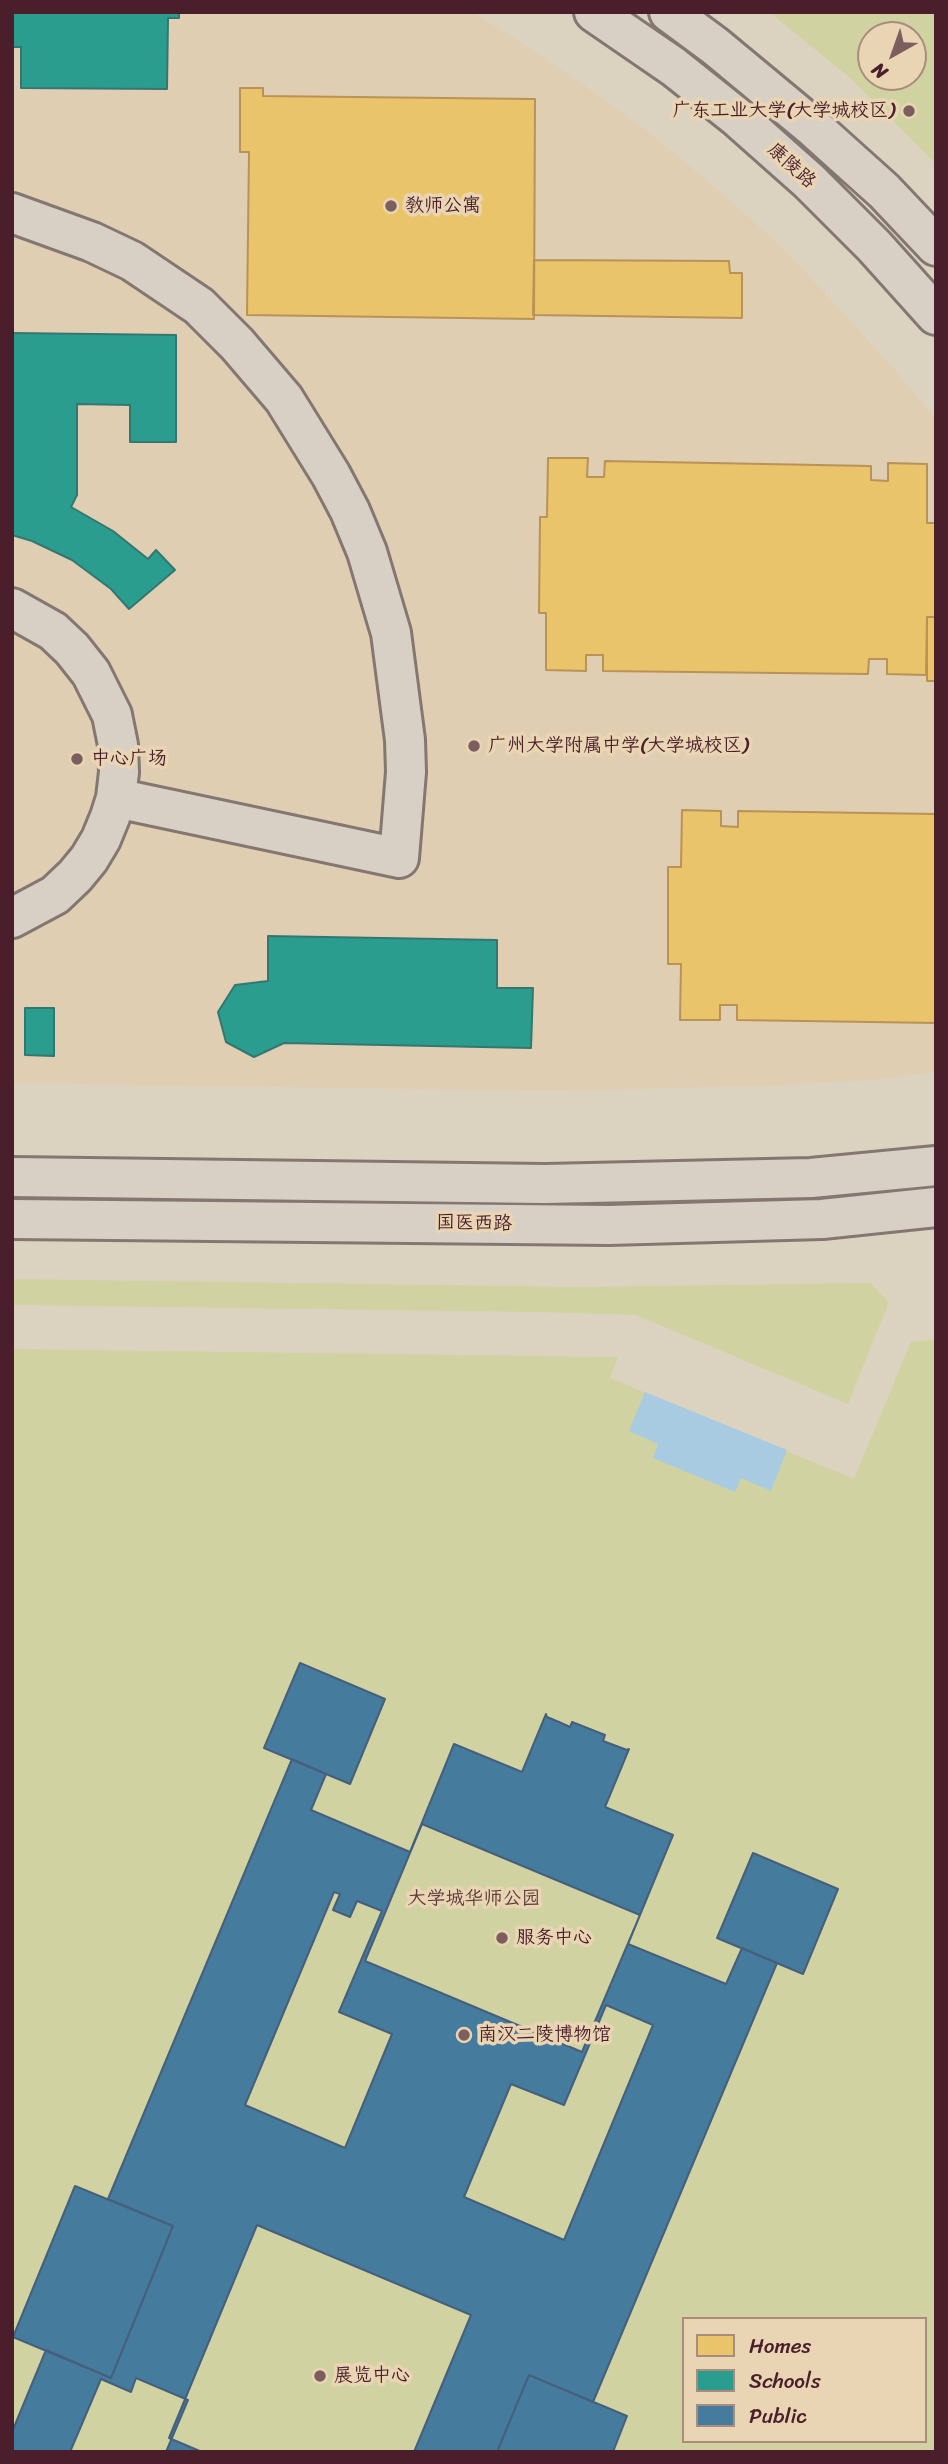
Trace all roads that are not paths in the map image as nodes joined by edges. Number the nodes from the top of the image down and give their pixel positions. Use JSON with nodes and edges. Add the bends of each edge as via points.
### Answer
{"nodes":[{"id":1,"x":594,"y":12,"type":"edge"},
{"id":2,"x":669,"y":12,"type":"edge"},
{"id":3,"x":12,"y":213,"type":"edge"},
{"id":4,"x":936,"y":246,"type":"edge"},
{"id":5,"x":936,"y":315,"type":"edge"},
{"id":6,"x":12,"y":608,"type":"edge"},
{"id":7,"x":116,"y":798,"type":"junction"},
{"id":8,"x":12,"y":918,"type":"edge"},
{"id":9,"x":936,"y":1166,"type":"edge"},
{"id":10,"x":12,"y":1177,"type":"edge"},
{"id":11,"x":936,"y":1207,"type":"edge"},
{"id":12,"x":12,"y":1219,"type":"edge"}],
"edges":[{"from":1,"to":5,"type":"main road","name":"康陵路","via":[[738,118],[809,181]]},
{"from":2,"to":4,"type":"main road","via":[[815,128]]},
{"from":3,"to":7,"type":"main road","via":[[132,261],[199,306],[237,344],[284,399],[331,475],[367,552],[391,634],[405,740],[399,858]]},
{"from":6,"to":7,"type":"main road","via":[[61,638],[97,683],[112,715],[118,745]]},
{"from":7,"to":8,"type":"main road","via":[[101,839],[75,876],[49,899]]},
{"from":9,"to":10,"type":"main road","via":[[811,1178],[545,1184]]},
{"from":11,"to":12,"type":"main road","name":"国医西路","via":[[822,1219],[609,1225]]}]}
